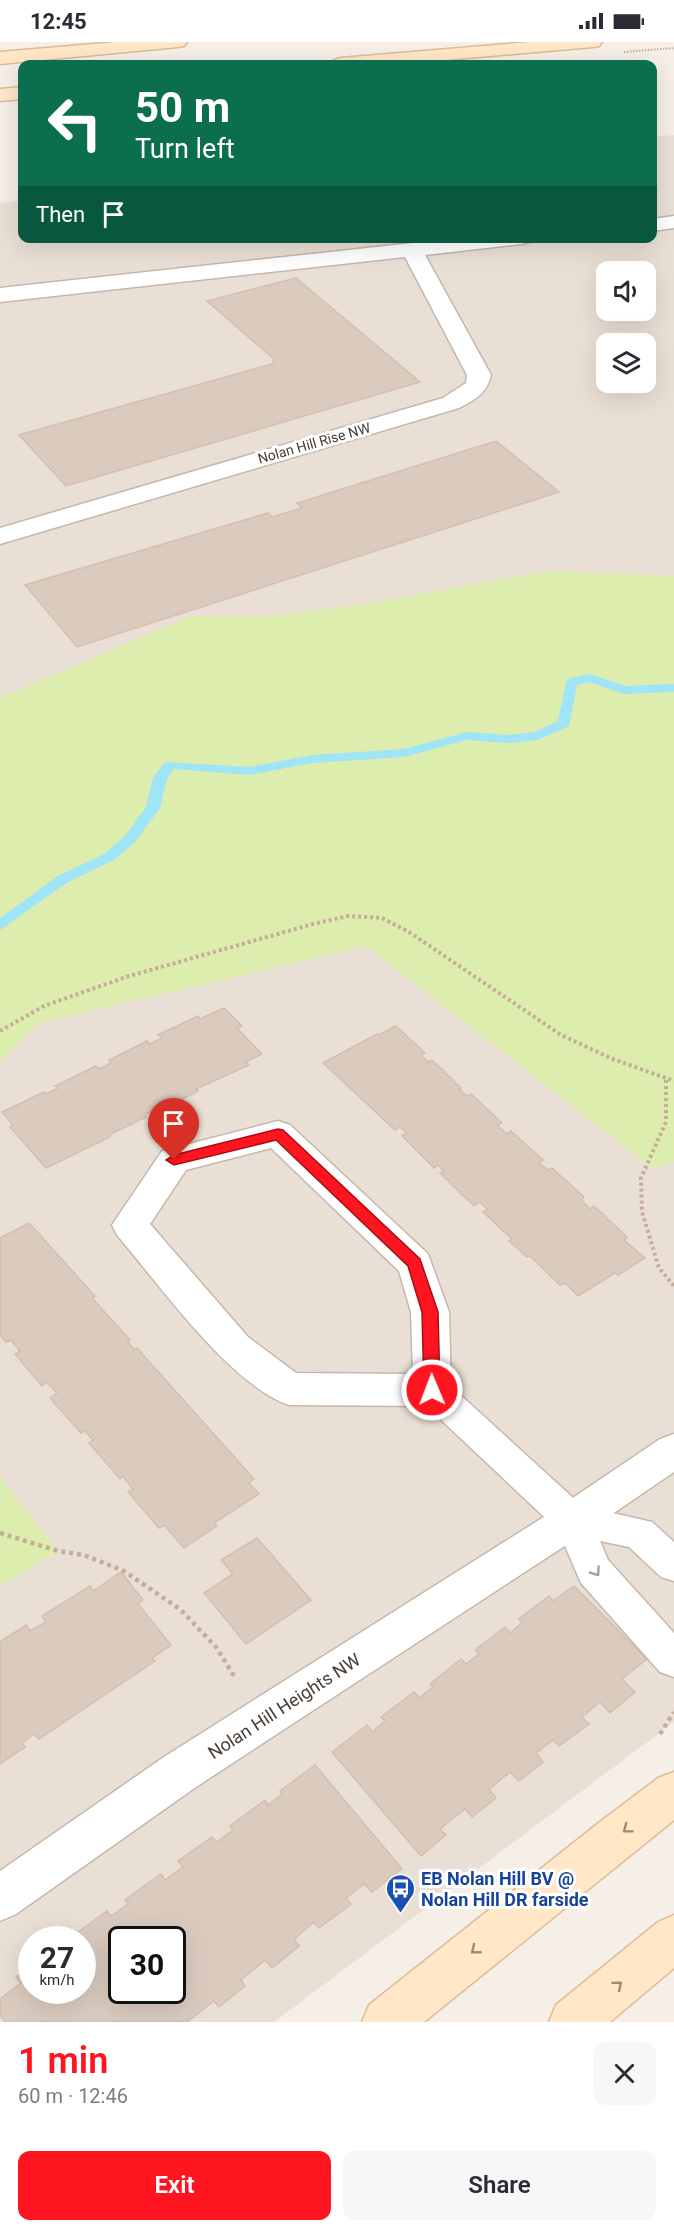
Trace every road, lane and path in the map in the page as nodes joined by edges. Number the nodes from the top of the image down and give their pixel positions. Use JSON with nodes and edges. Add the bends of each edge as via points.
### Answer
{"nodes":[{"id":1,"x":593,"y":42,"type":"edge"},
{"id":2,"x":185,"y":43,"type":"edge"},
{"id":3,"x":0,"y":58,"type":"edge"},
{"id":4,"x":58,"y":60,"type":"edge"},
{"id":5,"x":387,"y":60,"type":"edge"},
{"id":6,"x":18,"y":66,"type":"edge"},
{"id":7,"x":0,"y":68,"type":"edge"},
{"id":8,"x":18,"y":93,"type":"edge"},
{"id":9,"x":0,"y":95,"type":"edge"},
{"id":10,"x":674,"y":222,"type":"edge"},
{"id":11,"x":657,"y":224,"type":"edge"},
{"id":12,"x":476,"y":243,"type":"edge"},
{"id":13,"x":412,"y":250,"type":"junction"},
{"id":14,"x":0,"y":295,"type":"edge"},
{"id":15,"x":0,"y":536,"type":"edge"},
{"id":16,"x":0,"y":1031,"type":"edge"},
{"id":17,"x":666,"y":1080,"type":"junction"},
{"id":18,"x":674,"y":1081,"type":"edge"},
{"id":19,"x":674,"y":1286,"type":"edge"},
{"id":20,"x":432,"y":1390,"type":"junction"},
{"id":21,"x":674,"y":1451,"type":"edge"},
{"id":22,"x":572,"y":1520,"type":"junction"},
{"id":23,"x":0,"y":1533,"type":"edge"},
{"id":24,"x":674,"y":1565,"type":"edge"},
{"id":25,"x":674,"y":1660,"type":"edge"},
{"id":26,"x":674,"y":1712,"type":"edge"},
{"id":27,"x":250,"y":1728,"type":"junction"},
{"id":28,"x":660,"y":1734,"type":"dead end"},
{"id":29,"x":674,"y":1793,"type":"edge"},
{"id":30,"x":0,"y":1898,"type":"edge"},
{"id":31,"x":674,"y":1938,"type":"edge"},
{"id":32,"x":386,"y":2022,"type":"edge"},
{"id":33,"x":573,"y":2022,"type":"edge"}],
"edges":[{"from":1,"to":5,"type":"main road"},
{"from":2,"to":3,"type":"main road"},
{"from":2,"to":4,"type":"main road"},
{"from":6,"to":7,"type":"main road"},
{"from":8,"to":9,"type":"main road"},
{"from":10,"to":11,"type":"street"},
{"from":12,"to":13,"type":"street"},
{"from":13,"to":14,"type":"street"},
{"from":13,"to":15,"type":"street","name":"Nolan Hill Rise NW","via":[[479,375],[477,386],[466,395],[451,403]]},
{"from":16,"to":17,"type":"path","via":[[44,1006],[129,976],[313,924],[348,916],[382,918],[409,932],[561,1035]]},
{"from":17,"to":18,"type":"path"},
{"from":17,"to":19,"type":"path","via":[[666,1122],[641,1178],[642,1212],[659,1268]]},
{"from":20,"to":20,"type":"street","via":[[430,1312],[415,1263],[278,1134],[174,1160],[130,1225],[235,1348],[290,1389]]},
{"from":20,"to":22,"type":"lane"},
{"from":21,"to":22,"type":"street","name":"Nolan Hill Heights NW"},
{"from":22,"to":24,"type":"lane","via":[[639,1533]]},
{"from":22,"to":25,"type":"lane","one_way":true,"via":[[594,1571]]},
{"from":22,"to":27,"type":"street","name":"Nolan Hill Heights NW"},
{"from":23,"to":27,"type":"path","via":[[84,1555],[124,1571],[182,1610],[216,1647],[243,1692]]},
{"from":26,"to":28,"type":"path"},
{"from":27,"to":30,"type":"street","name":"Nolan Hill Heights NW"},
{"from":29,"to":32,"type":"main road","one_way":true},
{"from":33,"to":31,"type":"main road","one_way":true}]}
